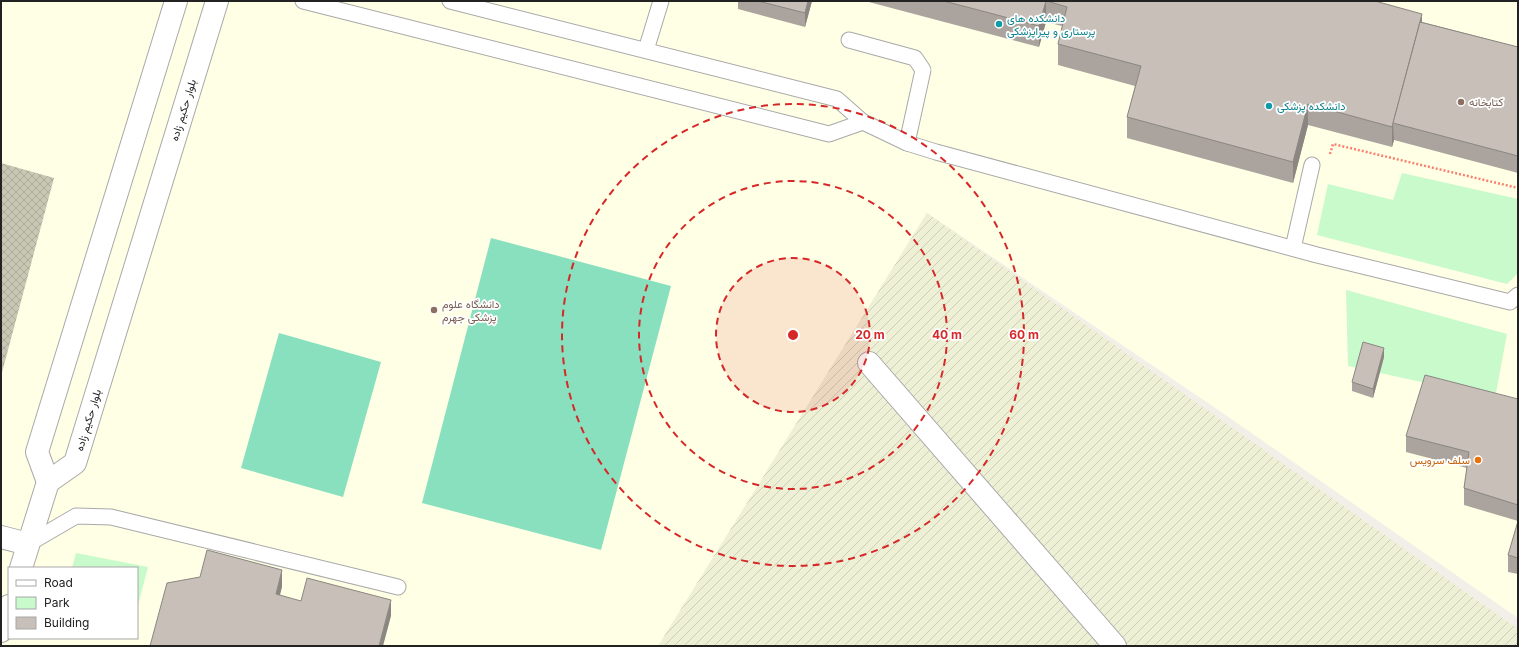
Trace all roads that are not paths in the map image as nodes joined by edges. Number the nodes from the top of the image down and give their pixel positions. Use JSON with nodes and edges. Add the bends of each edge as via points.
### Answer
{"nodes":[{"id":1,"x":176,"y":1,"type":"edge"},
{"id":2,"x":217,"y":1,"type":"edge"},
{"id":3,"x":303,"y":1,"type":"edge"},
{"id":4,"x":450,"y":1,"type":"edge"},
{"id":5,"x":661,"y":1,"type":"edge"},
{"id":6,"x":849,"y":40,"type":"dead end"},
{"id":7,"x":646,"y":50,"type":"junction"},
{"id":8,"x":863,"y":122,"type":"junction"},
{"id":9,"x":907,"y":143,"type":"junction"},
{"id":10,"x":1312,"y":165,"type":"dead end"},
{"id":11,"x":1293,"y":248,"type":"junction"},
{"id":12,"x":1515,"y":300,"type":"edge"},
{"id":13,"x":869,"y":363,"type":"dead end"},
{"id":14,"x":48,"y":482,"type":"junction"},
{"id":15,"x":1,"y":536,"type":"edge"},
{"id":16,"x":28,"y":544,"type":"junction"},
{"id":17,"x":21,"y":567,"type":"edge"},
{"id":18,"x":398,"y":587,"type":"dead end"},
{"id":19,"x":8,"y":609,"type":"edge"},
{"id":20,"x":1,"y":632,"type":"edge"},
{"id":21,"x":1115,"y":646,"type":"edge"}],
"edges":[{"from":1,"to":14,"type":"street","via":[[37,452]]},
{"from":2,"to":14,"type":"street","name":"بلوار حکیم زاده","via":[[75,463]]},
{"from":3,"to":8,"type":"lane","via":[[829,134]]},
{"from":4,"to":7,"type":"lane"},
{"from":5,"to":7,"type":"lane"},
{"from":6,"to":9,"type":"lane","via":[[915,58],[923,70]]},
{"from":7,"to":8,"type":"lane","via":[[837,98]]},
{"from":8,"to":9,"type":"lane"},
{"from":9,"to":11,"type":"lane"},
{"from":10,"to":11,"type":"lane"},
{"from":11,"to":12,"type":"lane"},
{"from":13,"to":21,"type":"street"},
{"from":14,"to":16,"type":"street"},
{"from":15,"to":16,"type":"street"},
{"from":16,"to":17,"type":"street"},
{"from":16,"to":18,"type":"lane","via":[[76,516],[111,517]]},
{"from":19,"to":20,"type":"street"}]}
